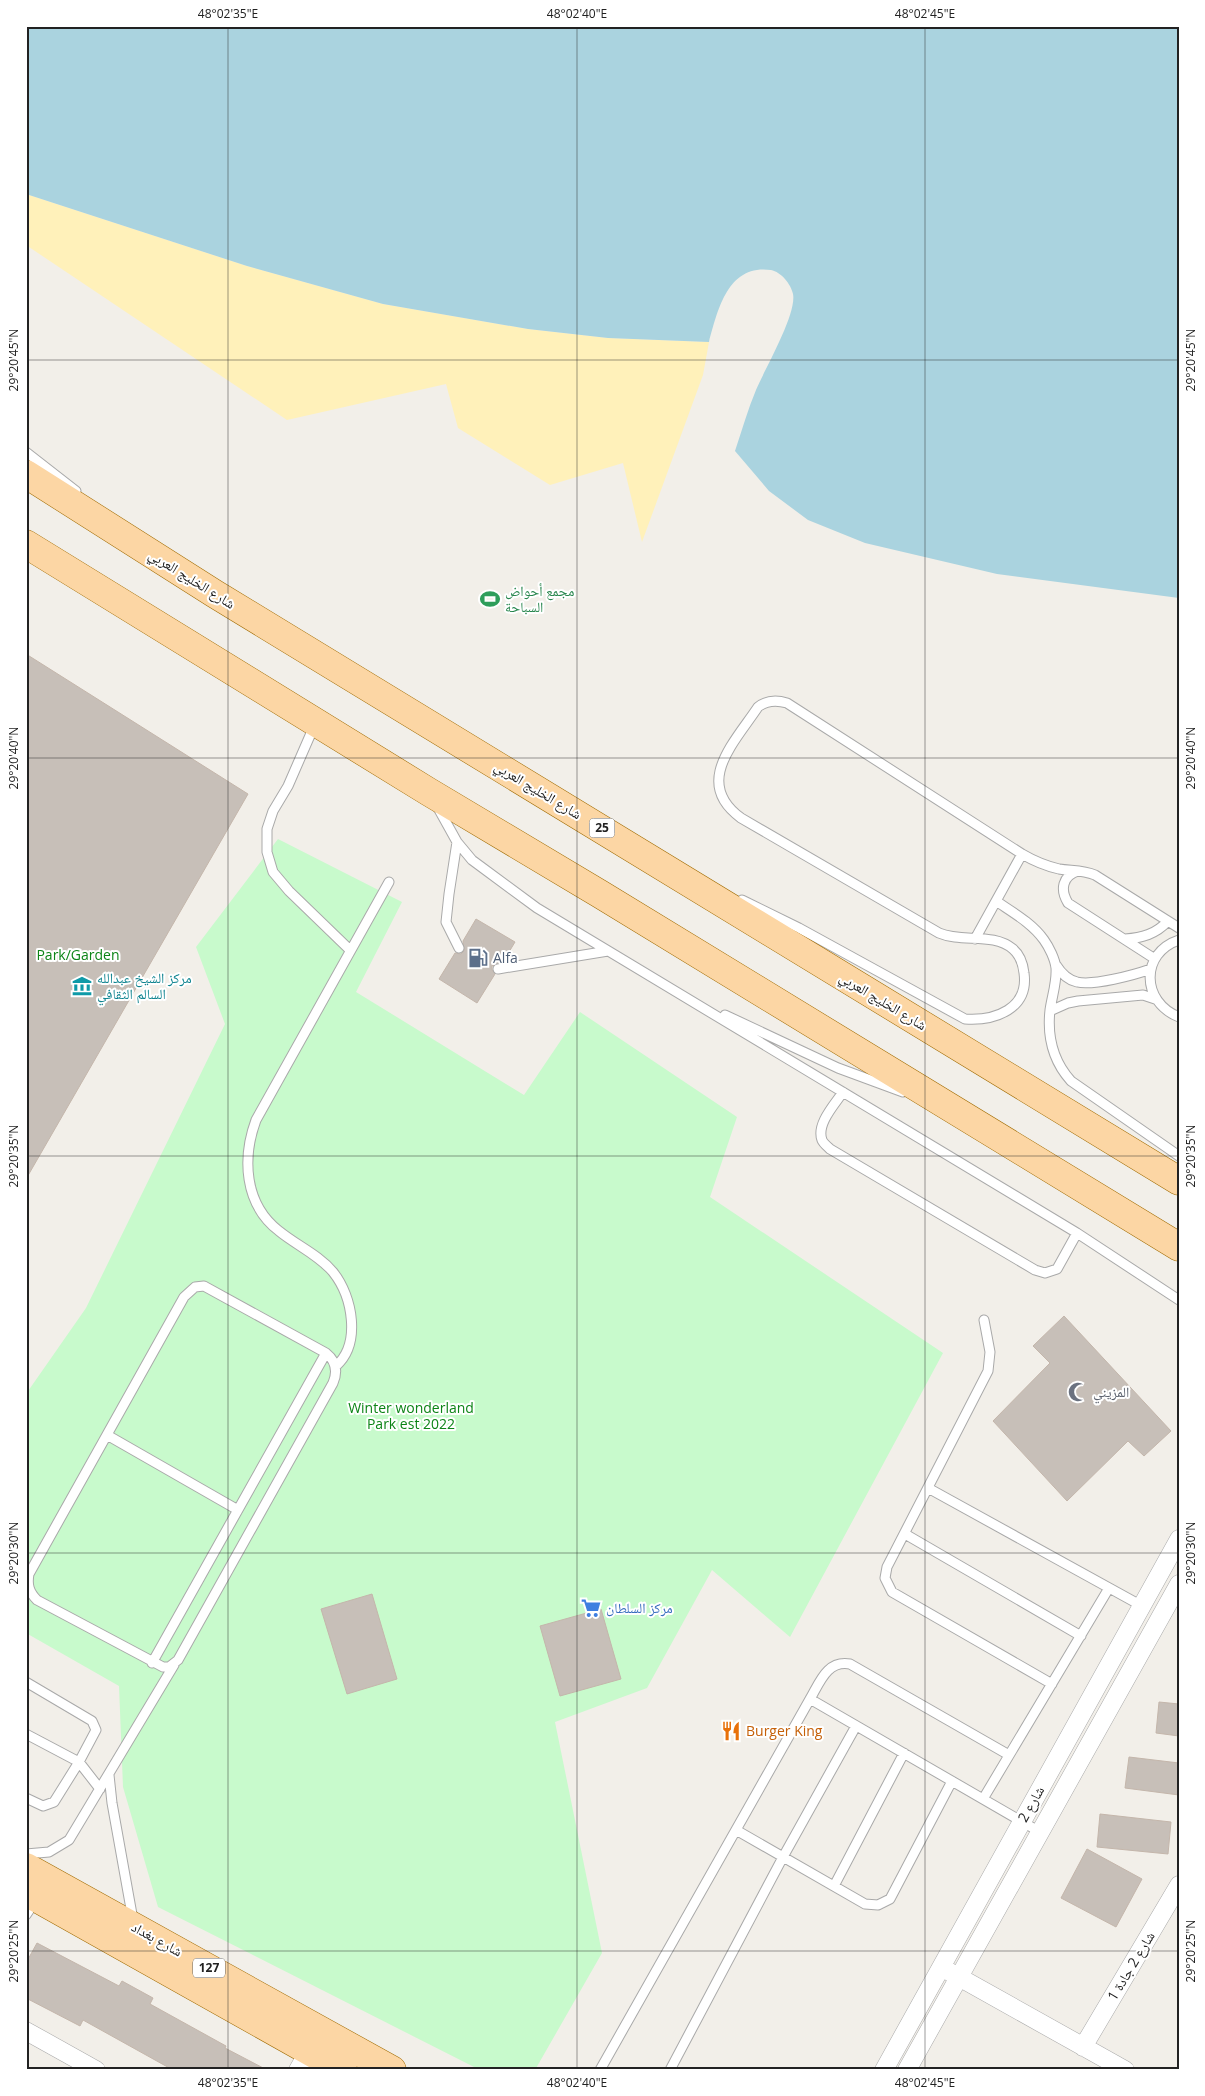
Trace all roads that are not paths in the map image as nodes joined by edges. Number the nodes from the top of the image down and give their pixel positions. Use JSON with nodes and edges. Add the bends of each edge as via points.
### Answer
{"nodes":[{"id":1,"x":26,"y":452,"type":"edge"},
{"id":2,"x":26,"y":474,"type":"edge"},
{"id":3,"x":121,"y":534,"type":"junction"},
{"id":4,"x":26,"y":544,"type":"edge"},
{"id":5,"x":316,"y":722,"type":"junction"},
{"id":6,"x":429,"y":792,"type":"junction"},
{"id":7,"x":457,"y":842,"type":"junction"},
{"id":8,"x":1022,"y":854,"type":"junction"},
{"id":9,"x":660,"y":864,"type":"junction"},
{"id":10,"x":1081,"y":870,"type":"junction"},
{"id":11,"x":389,"y":882,"type":"dead end"},
{"id":12,"x":723,"y":892,"type":"dead end"},
{"id":13,"x":732,"y":896,"type":"dead end"},
{"id":14,"x":996,"y":901,"type":"junction"},
{"id":15,"x":1168,"y":921,"type":"junction"},
{"id":16,"x":1179,"y":928,"type":"edge"},
{"id":17,"x":975,"y":938,"type":"junction"},
{"id":18,"x":1125,"y":939,"type":"junction"},
{"id":19,"x":1179,"y":940,"type":"edge"},
{"id":20,"x":459,"y":948,"type":"dead end"},
{"id":21,"x":350,"y":950,"type":"junction"},
{"id":22,"x":608,"y":950,"type":"junction"},
{"id":23,"x":1155,"y":958,"type":"junction"},
{"id":24,"x":1056,"y":965,"type":"junction"},
{"id":25,"x":498,"y":969,"type":"dead end"},
{"id":26,"x":1151,"y":969,"type":"junction"},
{"id":27,"x":679,"y":994,"type":"junction"},
{"id":28,"x":1155,"y":999,"type":"junction"},
{"id":29,"x":1050,"y":1011,"type":"junction"},
{"id":30,"x":1179,"y":1017,"type":"edge"},
{"id":31,"x":843,"y":1092,"type":"junction"},
{"id":32,"x":959,"y":1113,"type":"junction"},
{"id":33,"x":1179,"y":1156,"type":"edge"},
{"id":34,"x":1179,"y":1180,"type":"edge"},
{"id":35,"x":1077,"y":1233,"type":"junction"},
{"id":36,"x":1177,"y":1248,"type":"edge"},
{"id":37,"x":1179,"y":1300,"type":"edge"},
{"id":38,"x":984,"y":1320,"type":"dead end"},
{"id":39,"x":326,"y":1353,"type":"junction"},
{"id":40,"x":336,"y":1366,"type":"junction"},
{"id":41,"x":107,"y":1435,"type":"junction"},
{"id":42,"x":928,"y":1488,"type":"junction"},
{"id":43,"x":238,"y":1510,"type":"junction"},
{"id":44,"x":905,"y":1534,"type":"junction"},
{"id":45,"x":1179,"y":1539,"type":"edge"},
{"id":46,"x":1179,"y":1584,"type":"edge"},
{"id":47,"x":1109,"y":1588,"type":"junction"},
{"id":48,"x":1142,"y":1606,"type":"junction"},
{"id":49,"x":1081,"y":1636,"type":"junction"},
{"id":50,"x":152,"y":1663,"type":"junction"},
{"id":51,"x":174,"y":1664,"type":"junction"},
{"id":52,"x":26,"y":1682,"type":"edge"},
{"id":53,"x":1052,"y":1684,"type":"junction"},
{"id":54,"x":810,"y":1698,"type":"junction"},
{"id":55,"x":856,"y":1726,"type":"junction"},
{"id":56,"x":26,"y":1734,"type":"edge"},
{"id":57,"x":904,"y":1753,"type":"junction"},
{"id":58,"x":1009,"y":1755,"type":"junction"},
{"id":59,"x":79,"y":1762,"type":"junction"},
{"id":60,"x":109,"y":1774,"type":"junction"},
{"id":61,"x":952,"y":1781,"type":"junction"},
{"id":62,"x":100,"y":1789,"type":"junction"},
{"id":63,"x":26,"y":1798,"type":"edge"},
{"id":64,"x":983,"y":1799,"type":"junction"},
{"id":65,"x":1022,"y":1821,"type":"junction"},
{"id":66,"x":736,"y":1830,"type":"junction"},
{"id":67,"x":1040,"y":1832,"type":"junction"},
{"id":68,"x":26,"y":1854,"type":"edge"},
{"id":69,"x":783,"y":1857,"type":"junction"},
{"id":70,"x":26,"y":1867,"type":"edge"},
{"id":71,"x":1179,"y":1885,"type":"edge"},
{"id":72,"x":834,"y":1886,"type":"junction"},
{"id":73,"x":30,"y":1902,"type":"edge"},
{"id":74,"x":135,"y":1927,"type":"junction"},
{"id":75,"x":941,"y":1967,"type":"junction"},
{"id":76,"x":959,"y":1977,"type":"junction"},
{"id":77,"x":26,"y":2031,"type":"edge"},
{"id":78,"x":1083,"y":2047,"type":"junction"},
{"id":79,"x":304,"y":2060,"type":"edge"},
{"id":80,"x":96,"y":2070,"type":"edge"},
{"id":81,"x":343,"y":2070,"type":"edge"},
{"id":82,"x":392,"y":2070,"type":"edge"},
{"id":83,"x":600,"y":2070,"type":"edge"},
{"id":84,"x":670,"y":2070,"type":"edge"},
{"id":85,"x":884,"y":2070,"type":"edge"},
{"id":86,"x":907,"y":2070,"type":"edge"},
{"id":87,"x":1124,"y":2070,"type":"edge"}],
"edges":[{"from":1,"to":3,"type":"lane","via":[[85,499]]},
{"from":2,"to":3,"type":"main road","name":"شارع الخليج العربي","number":"25"},
{"from":3,"to":9,"type":"main road","name":"شارع الخليج العربي","number":"25","via":[[224,600]]},
{"from":4,"to":5,"type":"main road"},
{"from":5,"to":6,"type":"main road"},
{"from":5,"to":21,"type":"lane","via":[[288,786],[272,811],[267,829],[267,852],[273,872],[289,891]]},
{"from":6,"to":7,"type":"lane"},
{"from":6,"to":32,"type":"main road"},
{"from":7,"to":20,"type":"lane","via":[[446,922]]},
{"from":7,"to":22,"type":"lane","via":[[472,860],[537,908]]},
{"from":8,"to":10,"type":"lane","via":[[1045,865]]},
{"from":8,"to":14,"type":"lane"},
{"from":8,"to":17,"type":"lane","via":[[785,702],[771,702],[758,708],[722,764],[718,783],[722,800],[741,818],[939,933]]},
{"from":9,"to":12,"type":"lane"},
{"from":9,"to":34,"type":"main road","name":"شارع الخليج العربي","number":"25"},
{"from":10,"to":15,"type":"lane","via":[[1095,875]]},
{"from":10,"to":18,"type":"lane","via":[[1064,882],[1064,896],[1068,903]]},
{"from":11,"to":21,"type":"lane"},
{"from":13,"to":17,"type":"lane","via":[[799,928],[965,1019],[980,1020],[996,1017],[1015,1006],[1021,998],[1025,978],[1020,957],[1014,950],[999,942]]},
{"from":14,"to":17,"type":"lane"},
{"from":14,"to":24,"type":"lane","via":[[1039,934]]},
{"from":15,"to":16,"type":"lane"},
{"from":15,"to":18,"type":"lane","via":[[1154,933]]},
{"from":18,"to":23,"type":"lane"},
{"from":19,"to":23,"type":"lane","via":[[1162,949]]},
{"from":21,"to":40,"type":"lane","via":[[256,1120],[246,1159],[254,1198],[264,1215],[277,1230],[322,1261],[342,1286],[351,1332],[349,1348]]},
{"from":22,"to":25,"type":"lane"},
{"from":22,"to":27,"type":"lane"},
{"from":23,"to":26,"type":"lane"},
{"from":24,"to":26,"type":"lane","via":[[1068,978],[1084,983]]},
{"from":24,"to":29,"type":"lane"},
{"from":26,"to":28,"type":"lane","via":[[1151,990]]},
{"from":27,"to":31,"type":"lane"},
{"from":27,"to":32,"type":"lane","via":[[838,1068]]},
{"from":28,"to":29,"type":"lane","via":[[1143,995],[1078,1001]]},
{"from":28,"to":30,"type":"lane"},
{"from":29,"to":33,"type":"lane","via":[[1052,1050],[1062,1071],[1071,1081]]},
{"from":31,"to":35,"type":"lane"},
{"from":31,"to":35,"type":"lane","via":[[821,1130],[822,1140],[830,1149],[1045,1274],[1057,1270]]},
{"from":32,"to":36,"type":"main road"},
{"from":35,"to":37,"type":"lane"},
{"from":38,"to":42,"type":"lane","via":[[990,1352],[988,1371]]},
{"from":39,"to":40,"type":"lane"},
{"from":39,"to":41,"type":"lane","via":[[209,1288],[194,1287],[184,1297]]},
{"from":39,"to":43,"type":"lane"},
{"from":40,"to":51,"type":"lane","via":[[333,1382]]},
{"from":41,"to":43,"type":"lane"},
{"from":41,"to":50,"type":"lane","via":[[30,1574],[29,1588],[37,1600]]},
{"from":42,"to":44,"type":"lane"},
{"from":42,"to":47,"type":"lane"},
{"from":43,"to":50,"type":"lane"},
{"from":44,"to":49,"type":"lane"},
{"from":44,"to":53,"type":"lane","via":[[885,1572],[886,1583],[892,1592]]},
{"from":45,"to":48,"type":"street","name":"شارع 2"},
{"from":46,"to":67,"type":"street","name":"شارع 2"},
{"from":47,"to":48,"type":"lane"},
{"from":47,"to":49,"type":"lane"},
{"from":48,"to":65,"type":"street","name":"شارع 2"},
{"from":49,"to":53,"type":"lane"},
{"from":50,"to":51,"type":"lane","via":[[163,1667]]},
{"from":51,"to":60,"type":"lane"},
{"from":52,"to":59,"type":"lane","via":[[95,1724],[94,1737]]},
{"from":53,"to":58,"type":"lane"},
{"from":54,"to":55,"type":"lane"},
{"from":54,"to":58,"type":"lane","via":[[829,1668],[850,1664]]},
{"from":54,"to":66,"type":"lane"},
{"from":55,"to":57,"type":"lane"},
{"from":55,"to":69,"type":"lane"},
{"from":56,"to":59,"type":"lane"},
{"from":57,"to":61,"type":"lane"},
{"from":57,"to":72,"type":"lane"},
{"from":58,"to":64,"type":"lane"},
{"from":59,"to":62,"type":"lane"},
{"from":59,"to":63,"type":"lane","via":[[54,1802],[43,1806]]},
{"from":60,"to":62,"type":"lane"},
{"from":60,"to":74,"type":"lane"},
{"from":61,"to":64,"type":"lane"},
{"from":61,"to":72,"type":"lane","via":[[890,1899],[871,1906]]},
{"from":62,"to":68,"type":"lane","via":[[69,1840],[49,1852]]},
{"from":64,"to":65,"type":"lane"},
{"from":65,"to":67,"type":"lane"},
{"from":65,"to":75,"type":"street","name":"شارع 2"},
{"from":66,"to":69,"type":"lane"},
{"from":66,"to":83,"type":"lane"},
{"from":67,"to":76,"type":"street","name":"شارع 2"},
{"from":69,"to":72,"type":"lane"},
{"from":69,"to":84,"type":"lane"},
{"from":70,"to":74,"type":"main road","name":"شارع بغداد","number":"127"},
{"from":71,"to":78,"type":"street","name":"شارع 2 جادة 1"},
{"from":73,"to":79,"type":"main road","name":"شارع بغداد","number":"127"},
{"from":74,"to":82,"type":"main road","name":"شارع بغداد","number":"127"},
{"from":75,"to":76,"type":"street"},
{"from":75,"to":85,"type":"street","name":"شارع 2"},
{"from":76,"to":78,"type":"street"},
{"from":76,"to":86,"type":"street","name":"شارع 2"},
{"from":77,"to":80,"type":"street"},
{"from":78,"to":87,"type":"street"},
{"from":79,"to":81,"type":"main road","name":"شارع بغداد","number":"127"}]}
